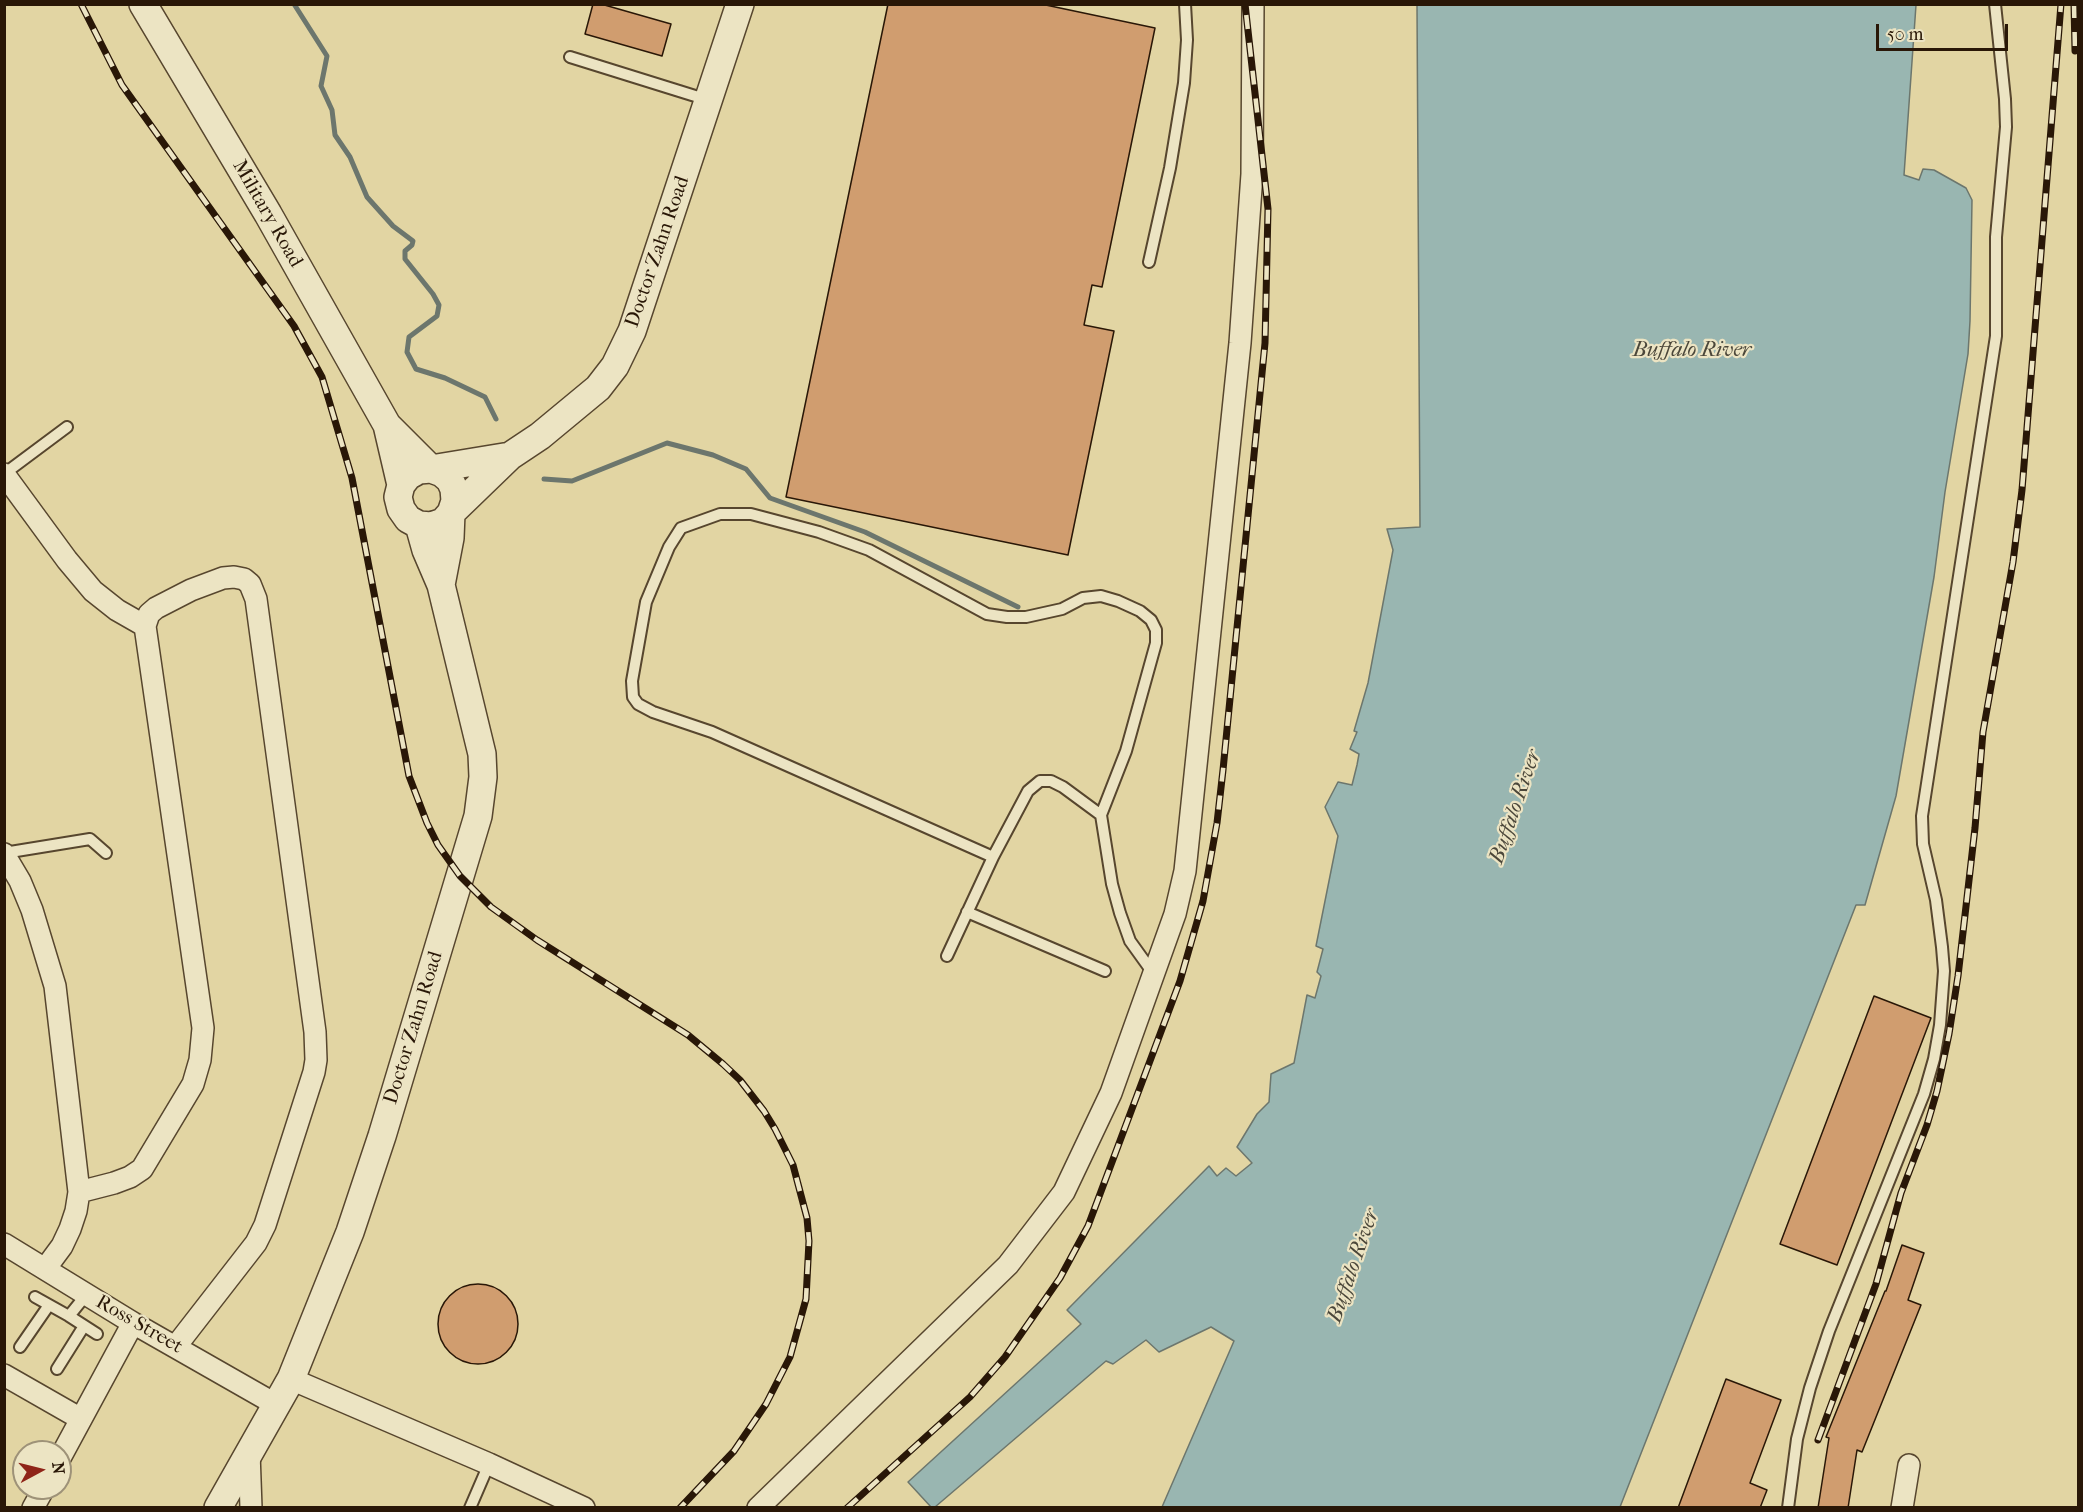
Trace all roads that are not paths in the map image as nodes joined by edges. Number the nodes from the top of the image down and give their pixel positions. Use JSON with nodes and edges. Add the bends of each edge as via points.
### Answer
{"nodes":[{"id":1,"x":142,"y":4,"type":"edge"},
{"id":2,"x":1185,"y":4,"type":"edge"},
{"id":3,"x":1253,"y":4,"type":"edge"},
{"id":4,"x":1995,"y":4,"type":"edge"},
{"id":5,"x":740,"y":5,"type":"edge"},
{"id":6,"x":570,"y":57,"type":"dead end"},
{"id":7,"x":709,"y":100,"type":"junction"},
{"id":8,"x":1149,"y":262,"type":"dead end"},
{"id":9,"x":387,"y":425,"type":"junction"},
{"id":10,"x":67,"y":427,"type":"dead end"},
{"id":11,"x":510,"y":456,"type":"junction"},
{"id":12,"x":431,"y":469,"type":"junction"},
{"id":13,"x":4,"y":474,"type":"edge"},
{"id":14,"x":401,"y":485,"type":"junction"},
{"id":15,"x":451,"y":513,"type":"junction"},
{"id":16,"x":419,"y":525,"type":"junction"},
{"id":17,"x":441,"y":585,"type":"junction"},
{"id":18,"x":145,"y":626,"type":"junction"},
{"id":19,"x":1101,"y":815,"type":"junction"},
{"id":20,"x":106,"y":853,"type":"dead end"},
{"id":21,"x":4,"y":854,"type":"edge"},
{"id":22,"x":993,"y":857,"type":"junction"},
{"id":23,"x":967,"y":912,"type":"junction"},
{"id":24,"x":947,"y":956,"type":"dead end"},
{"id":25,"x":1105,"y":971,"type":"dead end"},
{"id":26,"x":1154,"y":973,"type":"junction"},
{"id":27,"x":79,"y":1192,"type":"junction"},
{"id":28,"x":4,"y":1244,"type":"edge"},
{"id":29,"x":45,"y":1269,"type":"junction"},
{"id":30,"x":86,"y":1295,"type":"junction"},
{"id":31,"x":35,"y":1297,"type":"dead end"},
{"id":32,"x":49,"y":1305,"type":"junction"},
{"id":33,"x":69,"y":1316,"type":"junction"},
{"id":34,"x":133,"y":1323,"type":"junction"},
{"id":35,"x":84,"y":1326,"type":"junction"},
{"id":36,"x":97,"y":1334,"type":"dead end"},
{"id":37,"x":176,"y":1346,"type":"junction"},
{"id":38,"x":20,"y":1347,"type":"dead end"},
{"id":39,"x":57,"y":1369,"type":"dead end"},
{"id":40,"x":4,"y":1375,"type":"edge"},
{"id":41,"x":291,"y":1379,"type":"junction"},
{"id":42,"x":275,"y":1404,"type":"junction"},
{"id":43,"x":81,"y":1419,"type":"junction"},
{"id":44,"x":70,"y":1440,"type":"edge"},
{"id":45,"x":249,"y":1452,"type":"junction"},
{"id":46,"x":489,"y":1464,"type":"junction"},
{"id":47,"x":1909,"y":1466,"type":"dead end"},
{"id":48,"x":218,"y":1508,"type":"edge"},
{"id":49,"x":251,"y":1508,"type":"edge"},
{"id":50,"x":470,"y":1508,"type":"edge"},
{"id":51,"x":584,"y":1508,"type":"edge"},
{"id":52,"x":758,"y":1508,"type":"edge"},
{"id":53,"x":1788,"y":1508,"type":"edge"},
{"id":54,"x":1902,"y":1508,"type":"edge"}],
"edges":[{"from":1,"to":9,"type":"street","name":"Military Road","via":[[263,205]]},
{"from":2,"to":8,"type":"lane","via":[[1185,82]]},
{"from":3,"to":26,"type":"street","via":[[1250,218],[1231,443],[1185,871]]},
{"from":4,"to":53,"type":"lane","via":[[2006,127],[1996,237],[1996,336],[1922,816],[1923,843],[1942,947],[1940,1025],[1924,1094],[1810,1388],[1797,1438]]},
{"from":5,"to":7,"type":"street","name":"Doctor Zahn Road"},
{"from":6,"to":7,"type":"lane"},
{"from":7,"to":11,"type":"street","name":"Doctor Zahn Road","via":[[632,331],[615,366],[576,408]]},
{"from":9,"to":12,"type":"street","name":"Military Road"},
{"from":9,"to":14,"type":"street","name":"Military Road"},
{"from":10,"to":13,"type":"lane"},
{"from":11,"to":12,"type":"street","name":"Doctor Zahn Road"},
{"from":11,"to":15,"type":"street","name":"Doctor Zahn Road"},
{"from":12,"to":14,"type":"street","name":"Doctor Zahn Road","via":[[419,470]]},
{"from":12,"to":15,"type":"street","name":"Doctor Zahn Road","via":[[450,480],[455,501]]},
{"from":13,"to":18,"type":"street","via":[[93,591]]},
{"from":14,"to":16,"type":"street","name":"Doctor Zahn Road","via":[[401,509]]},
{"from":15,"to":16,"type":"street","name":"Doctor Zahn Road","via":[[443,522]]},
{"from":15,"to":17,"type":"street","name":"Doctor Zahn Road"},
{"from":16,"to":17,"type":"street","name":"Doctor Zahn Road"},
{"from":17,"to":41,"type":"street","name":"Doctor Zahn Road","via":[[482,754],[478,816],[361,1200]]},
{"from":18,"to":27,"type":"street","via":[[203,1028],[201,1052],[193,1084],[142,1169],[114,1183]]},
{"from":18,"to":37,"type":"street","via":[[156,608],[223,578],[244,579],[253,591],[317,1047],[314,1072],[265,1226],[249,1256]]},
{"from":19,"to":22,"type":"lane","via":[[1063,787],[1040,781],[1028,790]]},
{"from":19,"to":22,"type":"lane","via":[[1126,751],[1156,643],[1156,630],[1140,611],[1101,596],[1083,598],[1035,616],[987,614],[869,550],[819,531],[752,514],[720,514],[681,528],[645,602],[632,681],[633,697],[638,704],[723,736]]},
{"from":19,"to":26,"type":"lane","via":[[1120,913],[1130,941]]},
{"from":20,"to":21,"type":"lane","via":[[90,839]]},
{"from":21,"to":27,"type":"street","via":[[32,910],[55,987]]},
{"from":22,"to":23,"type":"lane"},
{"from":23,"to":24,"type":"lane"},
{"from":23,"to":25,"type":"lane"},
{"from":26,"to":52,"type":"street","via":[[1111,1093],[1064,1192],[1040,1225],[1008,1265]]},
{"from":27,"to":29,"type":"street","via":[[70,1229]]},
{"from":28,"to":29,"type":"street","name":"Ross Street"},
{"from":29,"to":30,"type":"street","name":"Ross Street"},
{"from":30,"to":33,"type":"lane"},
{"from":30,"to":34,"type":"street","name":"Ross Street"},
{"from":31,"to":32,"type":"lane"},
{"from":32,"to":33,"type":"lane"},
{"from":32,"to":38,"type":"lane"},
{"from":33,"to":35,"type":"lane"},
{"from":34,"to":37,"type":"street","name":"Ross Street"},
{"from":34,"to":43,"type":"street"},
{"from":35,"to":36,"type":"lane"},
{"from":35,"to":39,"type":"lane"},
{"from":37,"to":42,"type":"street","name":"Ross Street"},
{"from":40,"to":43,"type":"street"},
{"from":41,"to":42,"type":"street","name":"Doctor Zahn Road"},
{"from":41,"to":46,"type":"street"},
{"from":42,"to":45,"type":"street","name":"Doctor Zahn Road"},
{"from":43,"to":44,"type":"street"},
{"from":45,"to":48,"type":"street","name":"Doctor Zahn Road"},
{"from":45,"to":49,"type":"street"},
{"from":46,"to":50,"type":"lane"},
{"from":46,"to":51,"type":"street"},
{"from":47,"to":54,"type":"street"}]}
